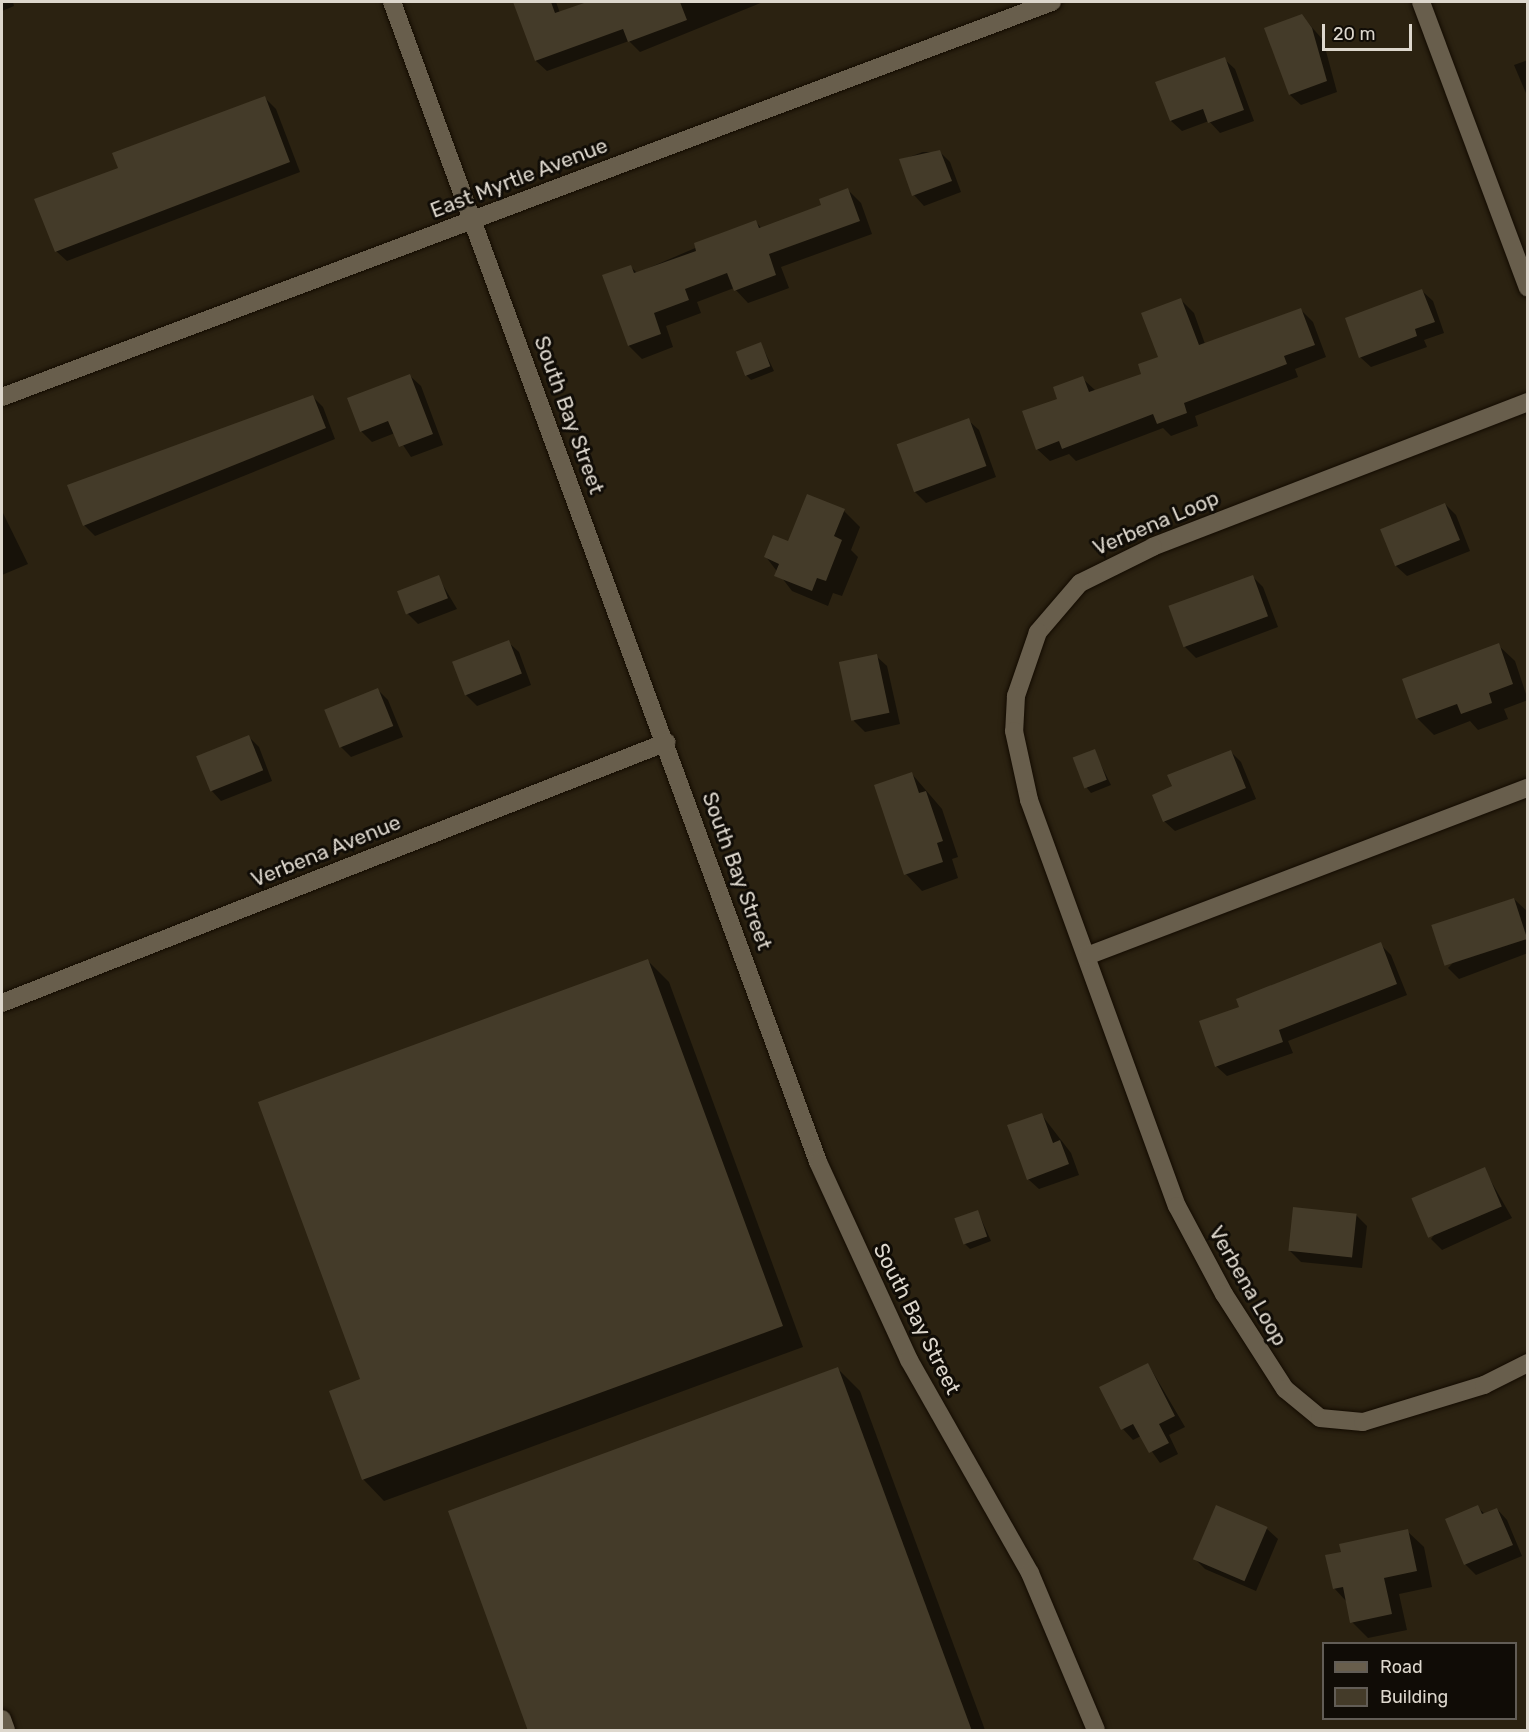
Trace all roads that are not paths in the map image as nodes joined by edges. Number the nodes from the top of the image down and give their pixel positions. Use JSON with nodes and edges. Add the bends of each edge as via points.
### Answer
{"nodes":[{"id":1,"x":392,"y":2,"type":"edge"},
{"id":2,"x":1052,"y":2,"type":"edge"},
{"id":3,"x":1421,"y":2,"type":"edge"},
{"id":4,"x":472,"y":220,"type":"junction"},
{"id":5,"x":1527,"y":288,"type":"edge"},
{"id":6,"x":2,"y":397,"type":"edge"},
{"id":7,"x":1527,"y":402,"type":"edge"},
{"id":8,"x":667,"y":741,"type":"junction"},
{"id":9,"x":1527,"y":788,"type":"edge"},
{"id":10,"x":1087,"y":956,"type":"junction"},
{"id":11,"x":2,"y":1003,"type":"edge"},
{"id":12,"x":1527,"y":1363,"type":"edge"},
{"id":13,"x":2,"y":1719,"type":"edge"},
{"id":14,"x":6,"y":1731,"type":"edge"},
{"id":15,"x":1096,"y":1731,"type":"edge"}],
"edges":[{"from":1,"to":4,"type":"street","name":"South Bay Street"},
{"from":2,"to":4,"type":"street","name":"East Myrtle Avenue"},
{"from":3,"to":5,"type":"street"},
{"from":4,"to":6,"type":"street","name":"East Myrtle Avenue"},
{"from":4,"to":8,"type":"street","name":"South Bay Street"},
{"from":7,"to":10,"type":"street","name":"Verbena Loop","via":[[1106,566],[1058,606],[1038,632],[1016,696],[1014,731],[1029,800]]},
{"from":8,"to":11,"type":"street","name":"Verbena Avenue"},
{"from":8,"to":15,"type":"street","name":"South Bay Street","via":[[792,1094],[861,1262],[909,1360],[1030,1573]]},
{"from":9,"to":10,"type":"street"},
{"from":10,"to":12,"type":"street","name":"Verbena Loop","via":[[1177,1206],[1229,1304],[1285,1389],[1320,1418],[1363,1422],[1473,1389]]},
{"from":13,"to":14,"type":"street"}]}
